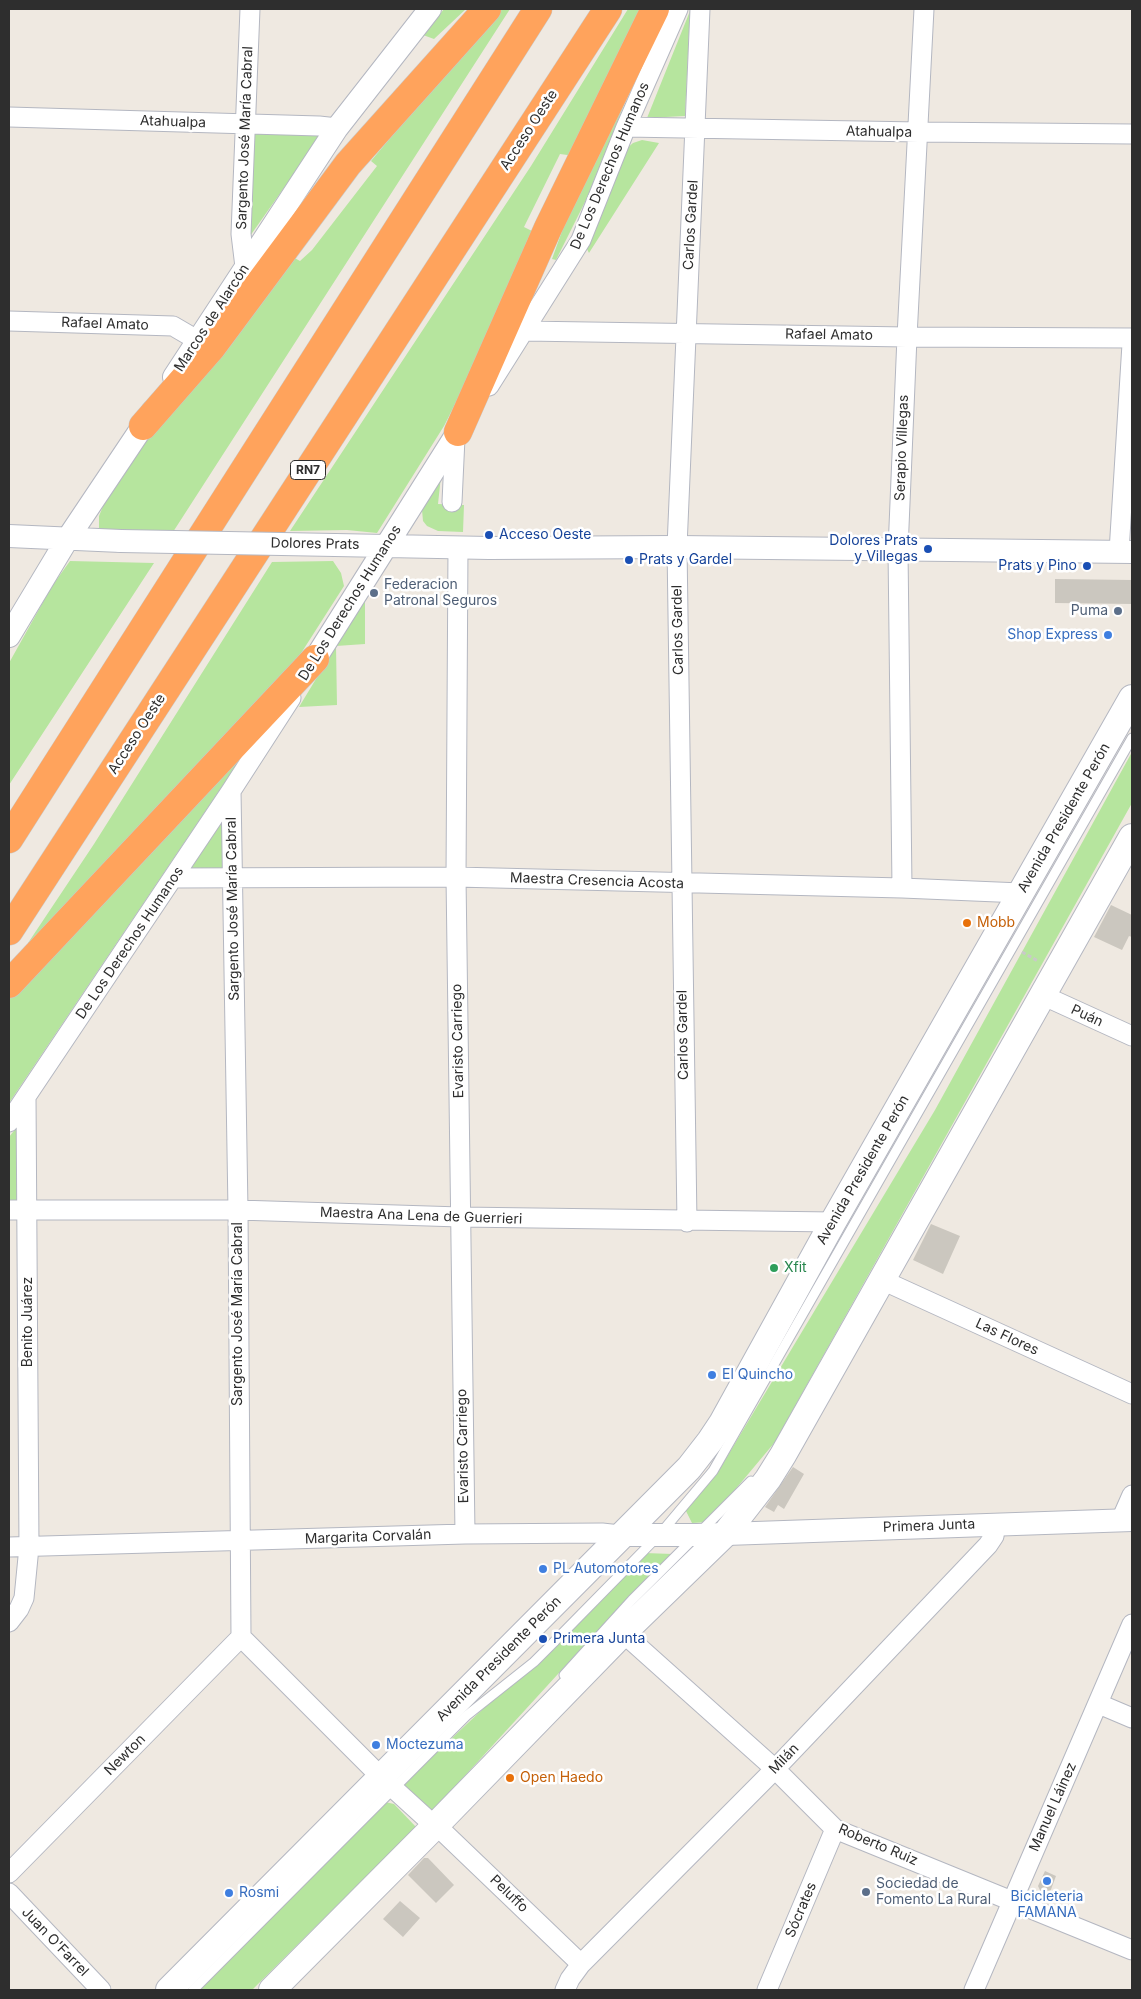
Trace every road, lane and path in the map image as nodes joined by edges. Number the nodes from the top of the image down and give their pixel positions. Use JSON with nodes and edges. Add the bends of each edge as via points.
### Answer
{"nodes":[{"id":1,"x":250,"y":9,"type":"edge"},
{"id":2,"x":430,"y":9,"type":"edge"},
{"id":3,"x":487,"y":9,"type":"edge"},
{"id":4,"x":538,"y":9,"type":"edge"},
{"id":5,"x":608,"y":9,"type":"edge"},
{"id":6,"x":655,"y":9,"type":"edge"},
{"id":7,"x":678,"y":9,"type":"edge"},
{"id":8,"x":700,"y":9,"type":"edge"},
{"id":9,"x":924,"y":9,"type":"edge"},
{"id":10,"x":9,"y":117,"type":"edge"},
{"id":11,"x":245,"y":124,"type":"junction"},
{"id":12,"x":626,"y":127,"type":"junction"},
{"id":13,"x":337,"y":128,"type":"junction"},
{"id":14,"x":696,"y":128,"type":"junction"},
{"id":15,"x":919,"y":132,"type":"junction"},
{"id":16,"x":1132,"y":134,"type":"edge"},
{"id":17,"x":245,"y":267,"type":"junction"},
{"id":18,"x":9,"y":321,"type":"edge"},
{"id":19,"x":525,"y":331,"type":"junction"},
{"id":20,"x":686,"y":332,"type":"junction"},
{"id":21,"x":907,"y":337,"type":"junction"},
{"id":22,"x":1132,"y":338,"type":"edge"},
{"id":23,"x":197,"y":340,"type":"junction"},
{"id":24,"x":1132,"y":344,"type":"edge"},
{"id":25,"x":143,"y":426,"type":"junction"},
{"id":26,"x":457,"y":435,"type":"junction"},
{"id":27,"x":452,"y":502,"type":"dead end"},
{"id":28,"x":9,"y":536,"type":"edge"},
{"id":29,"x":68,"y":538,"type":"junction"},
{"id":30,"x":385,"y":545,"type":"junction"},
{"id":31,"x":458,"y":547,"type":"junction"},
{"id":32,"x":677,"y":547,"type":"junction"},
{"id":33,"x":898,"y":550,"type":"junction"},
{"id":34,"x":1126,"y":552,"type":"edge"},
{"id":35,"x":9,"y":636,"type":"edge"},
{"id":36,"x":316,"y":659,"type":"junction"},
{"id":37,"x":1132,"y":698,"type":"edge"},
{"id":38,"x":1132,"y":738,"type":"edge"},
{"id":39,"x":232,"y":791,"type":"junction"},
{"id":40,"x":1130,"y":834,"type":"edge"},
{"id":41,"x":9,"y":839,"type":"edge"},
{"id":42,"x":233,"y":877,"type":"junction"},
{"id":43,"x":456,"y":877,"type":"junction"},
{"id":44,"x":174,"y":878,"type":"junction"},
{"id":45,"x":681,"y":883,"type":"junction"},
{"id":46,"x":902,"y":888,"type":"junction"},
{"id":47,"x":1021,"y":893,"type":"junction"},
{"id":48,"x":9,"y":931,"type":"edge"},
{"id":49,"x":9,"y":984,"type":"edge"},
{"id":50,"x":1042,"y":995,"type":"junction"},
{"id":51,"x":1132,"y":1036,"type":"edge"},
{"id":52,"x":26,"y":1097,"type":"junction"},
{"id":53,"x":9,"y":1122,"type":"edge"},
{"id":54,"x":18,"y":1210,"type":"edge"},
{"id":55,"x":238,"y":1210,"type":"junction"},
{"id":56,"x":460,"y":1217,"type":"junction"},
{"id":57,"x":687,"y":1222,"type":"junction"},
{"id":58,"x":833,"y":1222,"type":"junction"},
{"id":59,"x":882,"y":1280,"type":"junction"},
{"id":60,"x":1132,"y":1394,"type":"edge"},
{"id":61,"x":769,"y":1459,"type":"dead end"},
{"id":62,"x":759,"y":1472,"type":"dead end"},
{"id":63,"x":1132,"y":1495,"type":"edge"},
{"id":64,"x":1126,"y":1520,"type":"edge"},
{"id":65,"x":996,"y":1524,"type":"junction"},
{"id":66,"x":726,"y":1533,"type":"junction"},
{"id":67,"x":464,"y":1534,"type":"junction"},
{"id":68,"x":660,"y":1534,"type":"junction"},
{"id":69,"x":620,"y":1535,"type":"junction"},
{"id":70,"x":697,"y":1535,"type":"junction"},
{"id":71,"x":239,"y":1542,"type":"junction"},
{"id":72,"x":9,"y":1547,"type":"edge"},
{"id":73,"x":29,"y":1547,"type":"junction"},
{"id":74,"x":9,"y":1622,"type":"edge"},
{"id":75,"x":1132,"y":1624,"type":"edge"},
{"id":76,"x":623,"y":1633,"type":"junction"},
{"id":77,"x":241,"y":1637,"type":"junction"},
{"id":78,"x":555,"y":1685,"type":"dead end"},
{"id":79,"x":1099,"y":1704,"type":"junction"},
{"id":80,"x":1132,"y":1718,"type":"edge"},
{"id":81,"x":775,"y":1769,"type":"junction"},
{"id":82,"x":388,"y":1784,"type":"junction"},
{"id":83,"x":427,"y":1822,"type":"junction"},
{"id":84,"x":835,"y":1829,"type":"junction"},
{"id":85,"x":9,"y":1872,"type":"edge"},
{"id":86,"x":9,"y":1893,"type":"edge"},
{"id":87,"x":1013,"y":1900,"type":"junction"},
{"id":88,"x":341,"y":1906,"type":"dead end"},
{"id":89,"x":1132,"y":1950,"type":"edge"},
{"id":90,"x":581,"y":1964,"type":"junction"},
{"id":91,"x":101,"y":1990,"type":"edge"},
{"id":92,"x":169,"y":1990,"type":"edge"},
{"id":93,"x":193,"y":1990,"type":"edge"},
{"id":94,"x":272,"y":1990,"type":"edge"},
{"id":95,"x":565,"y":1990,"type":"edge"},
{"id":96,"x":767,"y":1990,"type":"edge"},
{"id":97,"x":974,"y":1990,"type":"edge"}],
"edges":[{"from":1,"to":11,"type":"street","name":"Sargento José María Cabral"},
{"from":2,"to":13,"type":"street","name":"Marcos de Alarcón"},
{"from":3,"to":25,"type":"highway","via":[[348,164],[212,347]]},
{"from":4,"to":41,"type":"highway"},
{"from":5,"to":48,"type":"highway","name":"Acceso Oeste","number":"RN7"},
{"from":6,"to":26,"type":"highway","via":[[548,228]]},
{"from":7,"to":12,"type":"street","name":"De Los Derechos Humanos"},
{"from":8,"to":14,"type":"street","name":"Carlos Gardel"},
{"from":9,"to":15,"type":"street","name":"Serapio Villegas"},
{"from":10,"to":11,"type":"street","name":"Atahualpa"},
{"from":11,"to":13,"type":"street","name":"Atahualpa"},
{"from":11,"to":17,"type":"street","name":"Sargento José María Cabral","via":[[241,234]]},
{"from":12,"to":14,"type":"street","name":"Atahualpa"},
{"from":12,"to":19,"type":"street","name":"De Los Derechos Humanos","via":[[581,240]]},
{"from":13,"to":17,"type":"street","name":"Marcos de Alarcón"},
{"from":14,"to":15,"type":"street","name":"Atahualpa"},
{"from":14,"to":20,"type":"street","name":"Carlos Gardel"},
{"from":15,"to":16,"type":"street","name":"Atahualpa"},
{"from":15,"to":21,"type":"street","name":"Serapio Villegas"},
{"from":17,"to":23,"type":"street","name":"Marcos de Alarcón"},
{"from":18,"to":23,"type":"street","name":"Rafael Amato","via":[[173,326]]},
{"from":19,"to":20,"type":"street","name":"Rafael Amato"},
{"from":19,"to":26,"type":"street","name":"De Los Derechos Humanos"},
{"from":20,"to":21,"type":"street","name":"Rafael Amato"},
{"from":20,"to":32,"type":"street","name":"Carlos Gardel"},
{"from":21,"to":22,"type":"street","name":"Rafael Amato"},
{"from":21,"to":33,"type":"street","name":"Serapio Villegas"},
{"from":23,"to":25,"type":"street","name":"Marcos de Alarcón"},
{"from":24,"to":34,"type":"street"},
{"from":25,"to":29,"type":"street","name":"Marcos de Alarcón"},
{"from":26,"to":27,"type":"street"},
{"from":26,"to":30,"type":"street","name":"De Los Derechos Humanos"},
{"from":28,"to":29,"type":"street","name":"Dolores Prats"},
{"from":29,"to":30,"type":"street","name":"Dolores Prats","bridge":true},
{"from":29,"to":35,"type":"street","name":"Marcos de Alarcón"},
{"from":30,"to":31,"type":"street","name":"Dolores Prats"},
{"from":30,"to":36,"type":"street","name":"De Los Derechos Humanos"},
{"from":31,"to":32,"type":"street","name":"Dolores Prats"},
{"from":31,"to":43,"type":"street","name":"Evaristo Carriego"},
{"from":32,"to":33,"type":"street","name":"Dolores Prats"},
{"from":32,"to":45,"type":"street","name":"Carlos Gardel"},
{"from":33,"to":34,"type":"street","name":"Dolores Prats"},
{"from":33,"to":46,"type":"street","name":"Serapio Villegas"},
{"from":36,"to":39,"type":"street","name":"De Los Derechos Humanos"},
{"from":36,"to":49,"type":"highway"},
{"from":37,"to":47,"type":"main road","name":"Avenida Presidente Perón"},
{"from":38,"to":68,"type":"lane","via":[[726,1450],[713,1471]]},
{"from":39,"to":42,"type":"street","name":"Sargento José María Cabral"},
{"from":39,"to":44,"type":"street","name":"De Los Derechos Humanos"},
{"from":40,"to":50,"type":"main road"},
{"from":40,"to":61,"type":"lane"},
{"from":42,"to":43,"type":"street","name":"Maestra Cresencia Acosta"},
{"from":42,"to":44,"type":"street","name":"Maestra Cresencia Acosta"},
{"from":42,"to":55,"type":"street","name":"Sargento José María Cabral"},
{"from":43,"to":45,"type":"street","name":"Maestra Cresencia Acosta"},
{"from":43,"to":56,"type":"street","name":"Evaristo Carriego"},
{"from":44,"to":52,"type":"street","name":"De Los Derechos Humanos"},
{"from":45,"to":46,"type":"street","name":"Maestra Cresencia Acosta"},
{"from":45,"to":57,"type":"street","name":"Carlos Gardel"},
{"from":46,"to":47,"type":"street","name":"Maestra Cresencia Acosta"},
{"from":47,"to":58,"type":"main road","name":"Avenida Presidente Perón"},
{"from":50,"to":51,"type":"street","name":"Puán"},
{"from":50,"to":59,"type":"main road"},
{"from":52,"to":53,"type":"street","name":"De Los Derechos Humanos"},
{"from":52,"to":54,"type":"street","name":"Benito Juárez"},
{"from":54,"to":55,"type":"street","name":"Maestra Ana Lena de Guerrieri"},
{"from":54,"to":73,"type":"street","name":"Benito Juárez"},
{"from":55,"to":56,"type":"street","name":"Maestra Ana Lena de Guerrieri"},
{"from":55,"to":71,"type":"street","name":"Sargento José María Cabral"},
{"from":56,"to":57,"type":"street","name":"Maestra Ana Lena de Guerrieri"},
{"from":56,"to":67,"type":"street","name":"Evaristo Carriego"},
{"from":57,"to":58,"type":"street","name":"Maestra Ana Lena de Guerrieri"},
{"from":58,"to":69,"type":"main road","name":"Avenida Presidente Perón","via":[[710,1441],[688,1468]]},
{"from":59,"to":60,"type":"street","name":"Las Flores"},
{"from":59,"to":66,"type":"main road","via":[[783,1455]]},
{"from":62,"to":70,"type":"lane"},
{"from":63,"to":64,"type":"street"},
{"from":64,"to":65,"type":"street","name":"Primera Junta"},
{"from":65,"to":66,"type":"street","name":"Primera Junta"},
{"from":65,"to":81,"type":"street","name":"Milán","via":[[988,1545]]},
{"from":66,"to":70,"type":"street","name":"Margarita Corvalán"},
{"from":66,"to":76,"type":"main road"},
{"from":67,"to":69,"type":"street","name":"Margarita Corvalán"},
{"from":67,"to":71,"type":"street","name":"Margarita Corvalán"},
{"from":68,"to":69,"type":"street","name":"Margarita Corvalán"},
{"from":68,"to":70,"type":"street","name":"Margarita Corvalán"},
{"from":68,"to":82,"type":"lane","via":[[534,1662]]},
{"from":69,"to":82,"type":"main road","name":"Avenida Presidente Perón"},
{"from":70,"to":78,"type":"lane","via":[[632,1600]]},
{"from":71,"to":73,"type":"street","name":"Margarita Corvalán"},
{"from":71,"to":77,"type":"street","name":"Sargento José María Cabral"},
{"from":72,"to":73,"type":"street","name":"Margarita Corvalán"},
{"from":73,"to":74,"type":"street","name":"Benito Juárez","via":[[24,1598]]},
{"from":75,"to":79,"type":"street","name":"Manuel Láinez"},
{"from":76,"to":81,"type":"street","name":"Roberto Ruiz"},
{"from":76,"to":83,"type":"main road"},
{"from":77,"to":82,"type":"street"},
{"from":77,"to":85,"type":"street","name":"Newton"},
{"from":79,"to":80,"type":"street"},
{"from":79,"to":87,"type":"street","name":"Manuel Láinez"},
{"from":81,"to":84,"type":"street","name":"Roberto Ruiz"},
{"from":81,"to":90,"type":"street","name":"Milán"},
{"from":82,"to":83,"type":"street","name":"Peluffo"},
{"from":82,"to":92,"type":"main road","name":"Avenida Presidente Perón"},
{"from":82,"to":93,"type":"lane"},
{"from":83,"to":88,"type":"lane"},
{"from":83,"to":90,"type":"street","name":"Peluffo"},
{"from":83,"to":94,"type":"main road"},
{"from":84,"to":87,"type":"street","name":"Roberto Ruiz"},
{"from":84,"to":96,"type":"street","name":"Sócrates"},
{"from":86,"to":91,"type":"street","name":"Juan O'Farrel"},
{"from":87,"to":89,"type":"street","name":"Roberto Ruiz"},
{"from":87,"to":97,"type":"street","name":"Manuel Láinez"},
{"from":90,"to":95,"type":"street","name":"Milán"}]}
